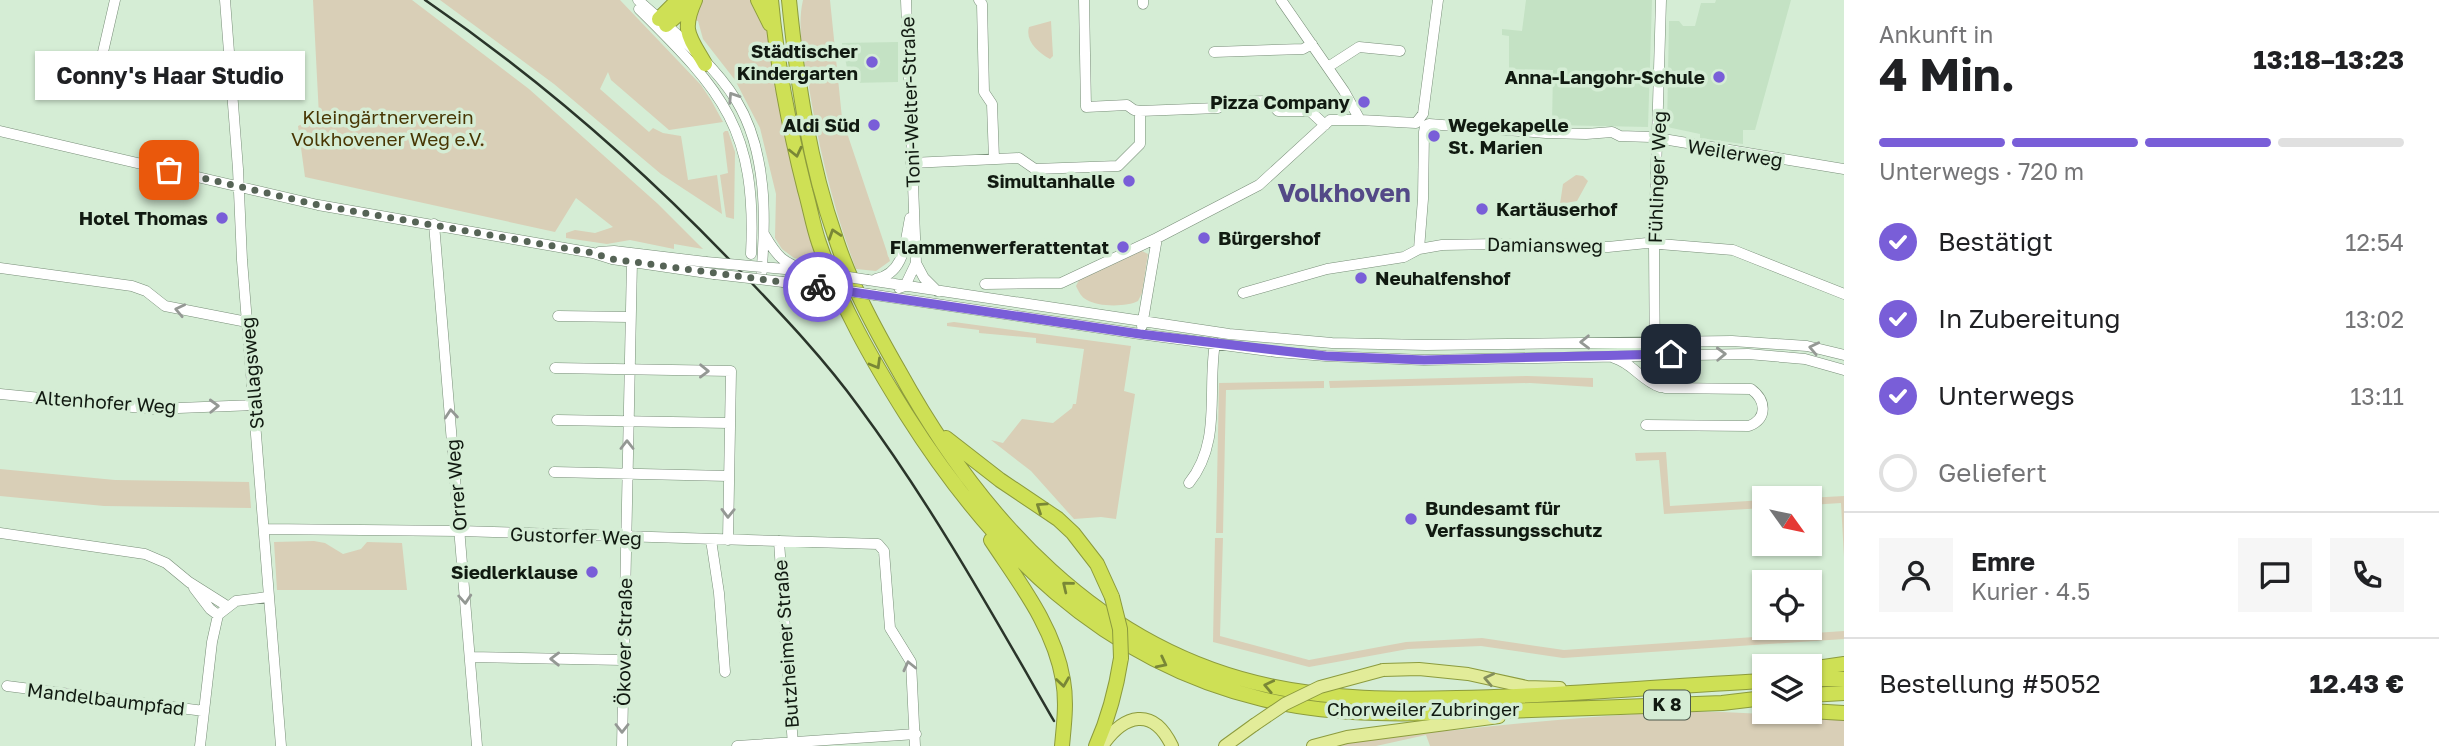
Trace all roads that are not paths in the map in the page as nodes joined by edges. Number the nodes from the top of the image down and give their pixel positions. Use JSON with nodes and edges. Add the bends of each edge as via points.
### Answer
{"nodes":[{"id":1,"x":115,"y":0,"type":"edge"},
{"id":2,"x":225,"y":0,"type":"edge"},
{"id":3,"x":631,"y":0,"type":"edge"},
{"id":4,"x":638,"y":0,"type":"edge"},
{"id":5,"x":678,"y":0,"type":"edge"},
{"id":6,"x":695,"y":0,"type":"edge"},
{"id":7,"x":758,"y":0,"type":"edge"},
{"id":8,"x":771,"y":0,"type":"edge"},
{"id":9,"x":789,"y":0,"type":"edge"},
{"id":10,"x":797,"y":0,"type":"edge"},
{"id":11,"x":906,"y":0,"type":"edge"},
{"id":12,"x":979,"y":0,"type":"edge"},
{"id":13,"x":1084,"y":0,"type":"edge"},
{"id":14,"x":1281,"y":0,"type":"edge"},
{"id":15,"x":1438,"y":0,"type":"edge"},
{"id":16,"x":1661,"y":0,"type":"edge"},
{"id":17,"x":660,"y":25,"type":"junction"},
{"id":18,"x":775,"y":37,"type":"junction"},
{"id":19,"x":793,"y":43,"type":"junction"},
{"id":20,"x":1312,"y":44,"type":"junction"},
{"id":21,"x":1400,"y":51,"type":"dead end"},
{"id":22,"x":1214,"y":52,"type":"dead end"},
{"id":23,"x":705,"y":64,"type":"junction"},
{"id":24,"x":100,"y":65,"type":"dead end"},
{"id":25,"x":1328,"y":66,"type":"junction"},
{"id":26,"x":1140,"y":110,"type":"junction"},
{"id":27,"x":1360,"y":120,"type":"junction"},
{"id":28,"x":1325,"y":125,"type":"junction"},
{"id":29,"x":0,"y":131,"type":"edge"},
{"id":30,"x":1658,"y":139,"type":"junction"},
{"id":31,"x":994,"y":159,"type":"junction"},
{"id":32,"x":911,"y":163,"type":"junction"},
{"id":33,"x":1844,"y":169,"type":"edge"},
{"id":34,"x":239,"y":186,"type":"junction"},
{"id":35,"x":913,"y":203,"type":"junction"},
{"id":36,"x":434,"y":224,"type":"junction"},
{"id":37,"x":764,"y":234,"type":"junction"},
{"id":38,"x":1157,"y":238,"type":"junction"},
{"id":39,"x":1654,"y":243,"type":"junction"},
{"id":40,"x":1419,"y":249,"type":"junction"},
{"id":41,"x":904,"y":251,"type":"junction"},
{"id":42,"x":629,"y":257,"type":"junction"},
{"id":43,"x":916,"y":264,"type":"junction"},
{"id":44,"x":765,"y":265,"type":"junction"},
{"id":45,"x":750,"y":266,"type":"junction"},
{"id":46,"x":0,"y":268,"type":"edge"},
{"id":47,"x":809,"y":272,"type":"junction"},
{"id":48,"x":755,"y":279,"type":"junction"},
{"id":49,"x":869,"y":280,"type":"junction"},
{"id":50,"x":985,"y":284,"type":"dead end"},
{"id":51,"x":905,"y":286,"type":"junction"},
{"id":52,"x":937,"y":291,"type":"junction"},
{"id":53,"x":1243,"y":293,"type":"dead end"},
{"id":54,"x":875,"y":295,"type":"junction"},
{"id":55,"x":1844,"y":295,"type":"edge"},
{"id":56,"x":921,"y":302,"type":"junction"},
{"id":57,"x":558,"y":316,"type":"dead end"},
{"id":58,"x":629,"y":317,"type":"junction"},
{"id":59,"x":1143,"y":320,"type":"junction"},
{"id":60,"x":247,"y":322,"type":"junction"},
{"id":61,"x":1140,"y":334,"type":"junction"},
{"id":62,"x":1653,"y":341,"type":"junction"},
{"id":63,"x":1215,"y":343,"type":"junction"},
{"id":64,"x":1653,"y":354,"type":"junction"},
{"id":65,"x":1684,"y":354,"type":"junction"},
{"id":66,"x":1844,"y":355,"type":"edge"},
{"id":67,"x":1610,"y":356,"type":"junction"},
{"id":68,"x":555,"y":368,"type":"dead end"},
{"id":69,"x":628,"y":369,"type":"junction"},
{"id":70,"x":1844,"y":370,"type":"edge"},
{"id":71,"x":1665,"y":388,"type":"junction"},
{"id":72,"x":1679,"y":388,"type":"junction"},
{"id":73,"x":0,"y":394,"type":"edge"},
{"id":74,"x":255,"y":405,"type":"junction"},
{"id":75,"x":917,"y":405,"type":"junction"},
{"id":76,"x":557,"y":420,"type":"dead end"},
{"id":77,"x":627,"y":422,"type":"junction"},
{"id":78,"x":729,"y":423,"type":"junction"},
{"id":79,"x":1646,"y":425,"type":"dead end"},
{"id":80,"x":554,"y":472,"type":"dead end"},
{"id":81,"x":627,"y":473,"type":"junction"},
{"id":82,"x":728,"y":475,"type":"junction"},
{"id":83,"x":1189,"y":483,"type":"dead end"},
{"id":84,"x":962,"y":494,"type":"junction"},
{"id":85,"x":264,"y":529,"type":"junction"},
{"id":86,"x":460,"y":531,"type":"junction"},
{"id":87,"x":0,"y":533,"type":"edge"},
{"id":88,"x":625,"y":537,"type":"junction"},
{"id":89,"x":712,"y":540,"type":"junction"},
{"id":90,"x":727,"y":540,"type":"junction"},
{"id":91,"x":779,"y":541,"type":"junction"},
{"id":92,"x":189,"y":582,"type":"junction"},
{"id":93,"x":268,"y":597,"type":"junction"},
{"id":94,"x":227,"y":606,"type":"junction"},
{"id":95,"x":218,"y":615,"type":"junction"},
{"id":96,"x":470,"y":657,"type":"junction"},
{"id":97,"x":623,"y":660,"type":"junction"},
{"id":98,"x":1844,"y":664,"type":"edge"},
{"id":99,"x":1822,"y":667,"type":"edge"},
{"id":100,"x":725,"y":671,"type":"dead end"},
{"id":101,"x":1752,"y":678,"type":"edge"},
{"id":102,"x":1822,"y":679,"type":"edge"},
{"id":103,"x":1844,"y":679,"type":"edge"},
{"id":104,"x":1752,"y":682,"type":"edge"},
{"id":105,"x":1715,"y":684,"type":"junction"},
{"id":106,"x":8,"y":686,"type":"dead end"},
{"id":107,"x":1606,"y":691,"type":"junction"},
{"id":108,"x":1844,"y":693,"type":"edge"},
{"id":109,"x":1822,"y":694,"type":"edge"},
{"id":110,"x":1752,"y":699,"type":"edge"},
{"id":111,"x":1722,"y":703,"type":"junction"},
{"id":112,"x":1752,"y":706,"type":"edge"},
{"id":113,"x":1611,"y":707,"type":"junction"},
{"id":114,"x":204,"y":711,"type":"junction"},
{"id":115,"x":1822,"y":712,"type":"edge"},
{"id":116,"x":1844,"y":713,"type":"edge"},
{"id":117,"x":916,"y":734,"type":"junction"},
{"id":118,"x":854,"y":742,"type":"edge"},
{"id":119,"x":793,"y":744,"type":"edge"},
{"id":120,"x":200,"y":746,"type":"edge"},
{"id":121,"x":281,"y":746,"type":"edge"},
{"id":122,"x":477,"y":746,"type":"edge"},
{"id":123,"x":622,"y":746,"type":"edge"},
{"id":124,"x":737,"y":746,"type":"edge"},
{"id":125,"x":915,"y":746,"type":"edge"},
{"id":126,"x":1062,"y":746,"type":"edge"},
{"id":127,"x":1096,"y":746,"type":"edge"},
{"id":128,"x":1102,"y":746,"type":"edge"},
{"id":129,"x":1172,"y":746,"type":"edge"},
{"id":130,"x":1225,"y":746,"type":"edge"},
{"id":131,"x":1313,"y":746,"type":"edge"}],
"edges":[{"from":1,"to":24,"type":"street"},
{"from":2,"to":34,"type":"street","name":"Stallagsweg"},
{"from":3,"to":17,"type":"street"},
{"from":4,"to":17,"type":"street"},
{"from":5,"to":17,"type":"highway"},
{"from":6,"to":17,"type":"highway"},
{"from":6,"to":23,"type":"highway","via":[[687,22],[688,35]]},
{"from":7,"to":18,"type":"highway"},
{"from":8,"to":18,"type":"highway","name":"Chorweiler Zubringer"},
{"from":9,"to":19,"type":"highway","name":"Chorweiler Zubringer"},
{"from":10,"to":19,"type":"highway"},
{"from":11,"to":32,"type":"street","name":"Toni-Welter-Straße"},
{"from":12,"to":31,"type":"street","via":[[984,92],[992,104]]},
{"from":13,"to":26,"type":"street","via":[[1086,107],[1127,105]]},
{"from":14,"to":20,"type":"street"},
{"from":15,"to":27,"type":"street","via":[[1420,120],[1413,124]]},
{"from":16,"to":30,"type":"street","name":"Fühlinger Weg"},
{"from":17,"to":23,"type":"street"},
{"from":17,"to":45,"type":"street","via":[[711,86],[735,125],[748,175]]},
{"from":18,"to":84,"type":"highway","name":"Chorweiler Zubringer","one_way":true,"via":[[801,174],[837,289],[889,388]]},
{"from":75,"to":19,"type":"highway","name":"Chorweiler Zubringer","one_way":true,"via":[[836,242],[808,134]]},
{"from":20,"to":22,"type":"street","via":[[1303,49]]},
{"from":20,"to":25,"type":"street"},
{"from":21,"to":25,"type":"street","via":[[1359,47]]},
{"from":37,"to":23,"type":"street","one_way":true,"via":[[758,158],[748,128],[736,101]]},
{"from":25,"to":27,"type":"street"},
{"from":26,"to":28,"type":"street","via":[[1269,101],[1278,111],[1310,111]]},
{"from":26,"to":31,"type":"street","via":[[1139,144],[1118,166],[1035,169],[1021,159]]},
{"from":27,"to":28,"type":"street","via":[[1337,119]]},
{"from":28,"to":38,"type":"street","via":[[1259,184]]},
{"from":29,"to":34,"type":"street"},
{"from":30,"to":33,"type":"street","name":"Weilerweg"},
{"from":30,"to":39,"type":"street","name":"Fühlinger Weg"},
{"from":30,"to":40,"type":"street","name":"Weilerweg","via":[[1612,132],[1424,126]]},
{"from":31,"to":32,"type":"street"},
{"from":32,"to":35,"type":"street","name":"Toni-Welter-Straße"},
{"from":34,"to":36,"type":"street","via":[[318,205]]},
{"from":34,"to":60,"type":"street","name":"Stallagsweg"},
{"from":35,"to":41,"type":"street","name":"Toni-Welter-Straße"},
{"from":35,"to":43,"type":"street","name":"Toni-Welter-Straße"},
{"from":36,"to":42,"type":"street","via":[[612,259]]},
{"from":86,"to":36,"type":"street","name":"Orrer Weg","one_way":true},
{"from":37,"to":44,"type":"street"},
{"from":37,"to":47,"type":"street","via":[[787,264]]},
{"from":38,"to":50,"type":"street","via":[[1061,283]]},
{"from":38,"to":59,"type":"street"},
{"from":39,"to":40,"type":"street","name":"Damiansweg"},
{"from":39,"to":55,"type":"street","name":"Damiansweg","via":[[1733,250]]},
{"from":39,"to":62,"type":"street","name":"Fühlinger Weg"},
{"from":40,"to":53,"type":"street","name":"Damiansweg","via":[[1404,257],[1327,269]]},
{"from":41,"to":49,"type":"street","name":"Toni-Welter-Straße","via":[[894,271]]},
{"from":41,"to":51,"type":"street","name":"Toni-Welter-Straße","via":[[901,274]]},
{"from":42,"to":45,"type":"street","bridge":true},
{"from":42,"to":48,"type":"street","bridge":true},
{"from":42,"to":58,"type":"street","name":"Ökover Straße"},
{"from":43,"to":51,"type":"street","name":"Toni-Welter-Straße"},
{"from":43,"to":52,"type":"street"},
{"from":44,"to":45,"type":"street","bridge":true},
{"from":44,"to":47,"type":"street"},
{"from":44,"to":48,"type":"street","bridge":true},
{"from":45,"to":48,"type":"street","bridge":true},
{"from":60,"to":46,"type":"street","one_way":true,"via":[[164,306],[146,290],[132,286]]},
{"from":47,"to":49,"type":"street","bridge":true},
{"from":48,"to":54,"type":"street","bridge":true},
{"from":49,"to":51,"type":"street"},
{"from":51,"to":52,"type":"street"},
{"from":51,"to":54,"type":"street"},
{"from":51,"to":56,"type":"street"},
{"from":52,"to":59,"type":"street"},
{"from":54,"to":56,"type":"street"},
{"from":56,"to":61,"type":"street"},
{"from":57,"to":58,"type":"street"},
{"from":58,"to":69,"type":"street","name":"Ökover Straße"},
{"from":59,"to":61,"type":"street"},
{"from":62,"to":59,"type":"street","one_way":true,"via":[[1379,345],[1235,334]]},
{"from":60,"to":74,"type":"street","name":"Stallagsweg"},
{"from":61,"to":63,"type":"street"},
{"from":62,"to":64,"type":"street","name":"Fühlinger Weg"},
{"from":66,"to":62,"type":"street","one_way":true,"via":[[1783,343]]},
{"from":63,"to":67,"type":"street","via":[[1397,360]]},
{"from":63,"to":83,"type":"street","via":[[1211,435],[1199,470]]},
{"from":64,"to":65,"type":"street"},
{"from":64,"to":67,"type":"street"},
{"from":64,"to":71,"type":"street","name":"Fühlinger Weg","via":[[1657,383]]},
{"from":65,"to":70,"type":"street","one_way":true,"via":[[1786,356]]},
{"from":65,"to":72,"type":"street","via":[[1667,372]]},
{"from":67,"to":71,"type":"street"},
{"from":68,"to":69,"type":"street"},
{"from":69,"to":77,"type":"street","name":"Ökover Straße"},
{"from":69,"to":78,"type":"street","one_way":true,"via":[[731,371]]},
{"from":71,"to":72,"type":"street"},
{"from":72,"to":79,"type":"street","via":[[1751,389],[1760,396],[1762,414],[1749,426]]},
{"from":73,"to":74,"type":"street","name":"Altenhofer Weg","one_way":true,"via":[[153,409]]},
{"from":74,"to":85,"type":"street","name":"Stallagsweg"},
{"from":107,"to":75,"type":"highway","name":"Chorweiler Zubringer","one_way":true,"via":[[1522,697],[1367,698],[1271,687],[1200,666],[1145,640],[1062,582],[980,495]]},
{"from":127,"to":75,"type":"highway","one_way":true,"bridge":true,"via":[[1116,692],[1121,659],[1112,597],[1097,564],[1058,519],[962,452]]},
{"from":76,"to":77,"type":"street"},
{"from":77,"to":78,"type":"street"},
{"from":81,"to":77,"type":"street","name":"Ökover Straße","one_way":true},
{"from":78,"to":82,"type":"street"},
{"from":80,"to":81,"type":"street"},
{"from":81,"to":82,"type":"street"},
{"from":81,"to":88,"type":"street","name":"Ökover Straße"},
{"from":82,"to":90,"type":"street","one_way":true},
{"from":84,"to":113,"type":"highway","name":"Chorweiler Zubringer","one_way":true,"via":[[1026,566],[1079,614],[1138,652],[1220,687],[1303,706],[1371,713]]},
{"from":84,"to":126,"type":"highway","one_way":true,"via":[[1032,603],[1057,652],[1066,710]]},
{"from":85,"to":86,"type":"street","name":"Gustorfer Weg"},
{"from":85,"to":93,"type":"street","name":"Stallagsweg"},
{"from":86,"to":88,"type":"street","name":"Gustorfer Weg"},
{"from":86,"to":96,"type":"street","name":"Orrer Weg","one_way":true},
{"from":87,"to":92,"type":"street","via":[[145,554]]},
{"from":88,"to":89,"type":"street","name":"Gustorfer Weg"},
{"from":88,"to":97,"type":"street","name":"Ökover Straße"},
{"from":89,"to":90,"type":"street","name":"Gustorfer Weg"},
{"from":89,"to":100,"type":"street"},
{"from":90,"to":91,"type":"street","name":"Gustorfer Weg"},
{"from":117,"to":91,"type":"street","name":"Gustorfer Weg","one_way":true,"via":[[911,662],[890,628],[884,551],[878,544]]},
{"from":91,"to":119,"type":"street","name":"Butzheimer Straße"},
{"from":92,"to":94,"type":"street"},
{"from":92,"to":95,"type":"street"},
{"from":93,"to":94,"type":"street"},
{"from":93,"to":121,"type":"street","name":"Stallagsweg"},
{"from":94,"to":95,"type":"street"},
{"from":95,"to":114,"type":"street"},
{"from":97,"to":96,"type":"street","one_way":true},
{"from":96,"to":122,"type":"street","name":"Orrer Weg"},
{"from":97,"to":123,"type":"street","name":"Ökover Straße","one_way":true},
{"from":98,"to":99,"type":"highway"},
{"from":101,"to":105,"type":"highway","number":"K 8"},
{"from":102,"to":103,"type":"highway"},
{"from":104,"to":105,"type":"highway","number":"K 8"},
{"from":105,"to":107,"type":"highway","number":"K 8"},
{"from":106,"to":114,"type":"street","name":"Mandelbaumpfad"},
{"from":107,"to":130,"type":"main road","number":"K 8","one_way":true,"bridge":true,"via":[[1527,687],[1419,669],[1383,670],[1320,687]]},
{"from":108,"to":109,"type":"highway"},
{"from":110,"to":111,"type":"highway","number":"K 8"},
{"from":111,"to":112,"type":"highway","number":"K 8"},
{"from":111,"to":113,"type":"highway","number":"K 8"},
{"from":113,"to":131,"type":"main road","number":"K 8","via":[[1428,725]]},
{"from":114,"to":120,"type":"street"},
{"from":115,"to":116,"type":"highway"},
{"from":117,"to":118,"type":"street"},
{"from":117,"to":125,"type":"street"},
{"from":118,"to":119,"type":"street"},
{"from":119,"to":124,"type":"street"},
{"from":128,"to":129,"type":"main road","via":[[1112,731],[1128,721],[1144,719],[1166,734]]}]}
